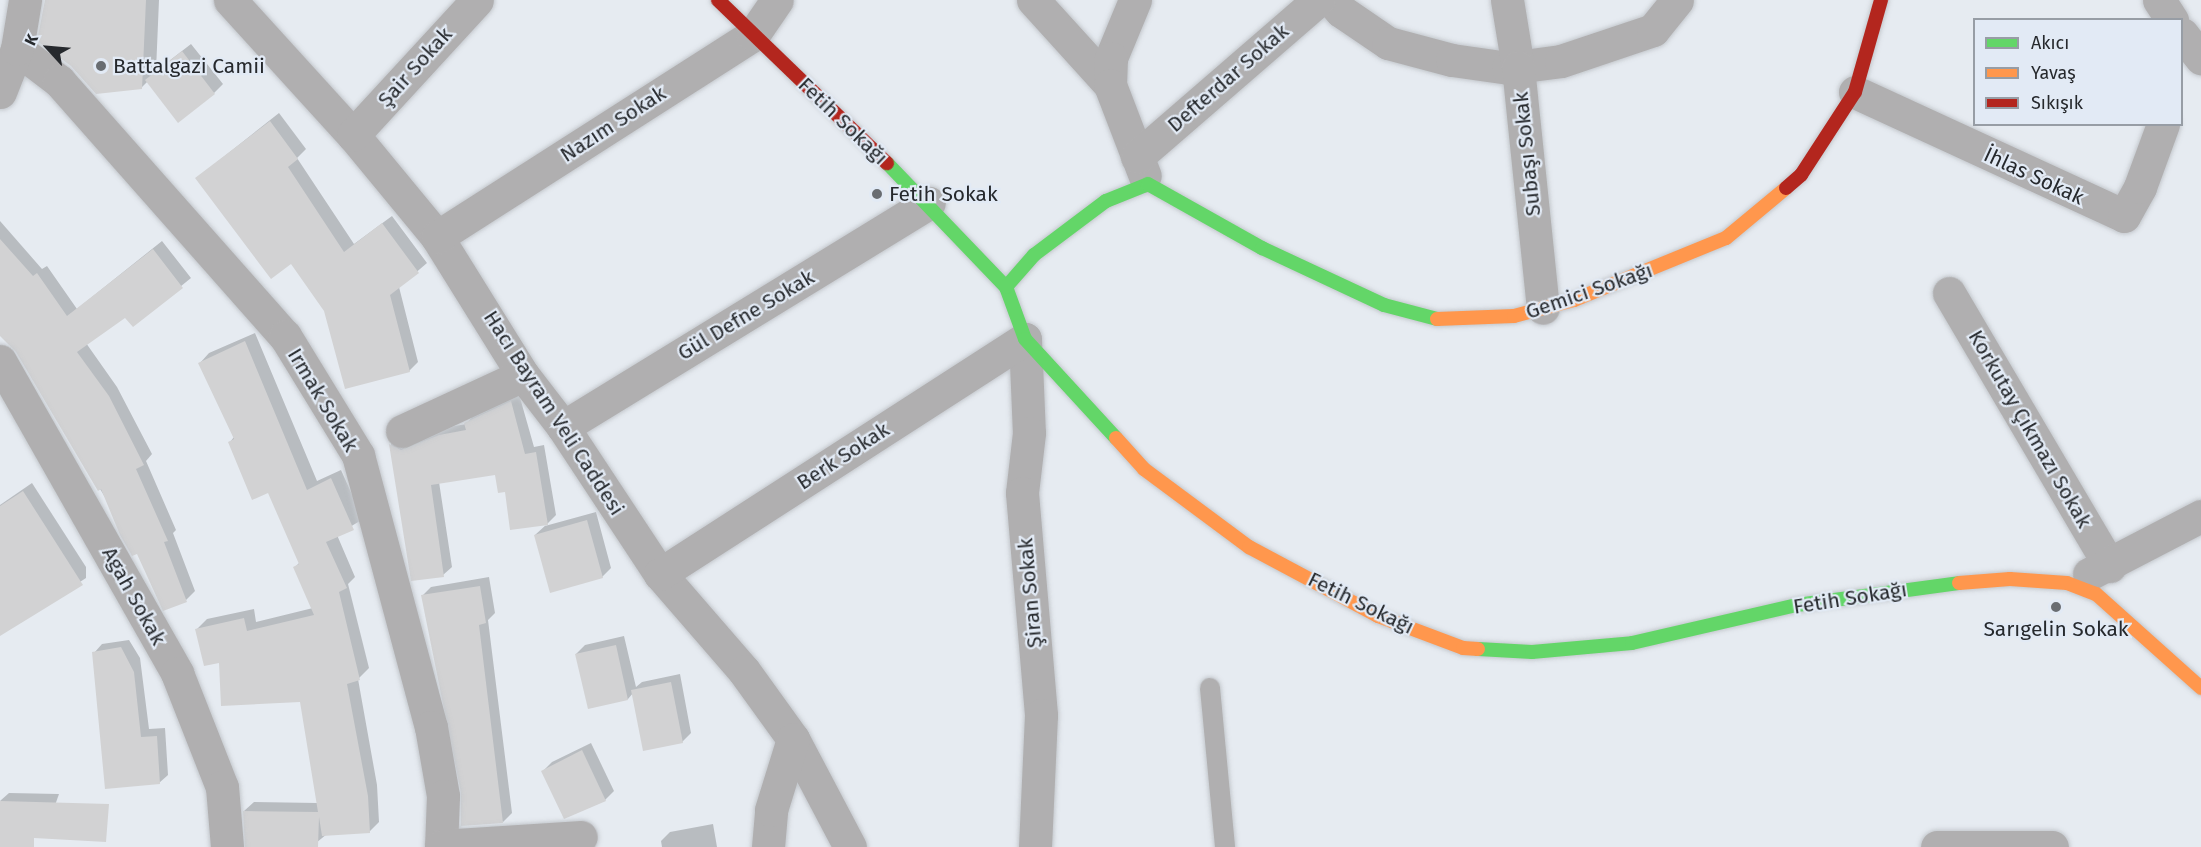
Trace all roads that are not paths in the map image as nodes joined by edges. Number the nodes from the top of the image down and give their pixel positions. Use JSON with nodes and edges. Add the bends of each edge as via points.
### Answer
{"nodes":[{"id":1,"x":25,"y":0,"type":"edge"},
{"id":2,"x":230,"y":0,"type":"edge"},
{"id":3,"x":477,"y":0,"type":"edge"},
{"id":4,"x":718,"y":0,"type":"edge"},
{"id":5,"x":777,"y":0,"type":"edge"},
{"id":6,"x":1033,"y":0,"type":"edge"},
{"id":7,"x":1135,"y":0,"type":"edge"},
{"id":8,"x":1507,"y":0,"type":"edge"},
{"id":9,"x":1677,"y":0,"type":"edge"},
{"id":10,"x":1881,"y":0,"type":"edge"},
{"id":11,"x":2159,"y":0,"type":"edge"},
{"id":12,"x":1336,"y":3,"type":"edge"},
{"id":13,"x":2171,"y":18,"type":"edge"},
{"id":14,"x":753,"y":35,"type":"junction"},
{"id":15,"x":17,"y":49,"type":"junction"},
{"id":16,"x":1518,"y":67,"type":"junction"},
{"id":17,"x":1110,"y":85,"type":"junction"},
{"id":18,"x":0,"y":92,"type":"edge"},
{"id":19,"x":1855,"y":92,"type":"junction"},
{"id":20,"x":2162,"y":126,"type":"edge"},
{"id":21,"x":354,"y":135,"type":"junction"},
{"id":22,"x":1143,"y":170,"type":"junction"},
{"id":23,"x":928,"y":204,"type":"junction"},
{"id":24,"x":437,"y":237,"type":"junction"},
{"id":25,"x":1006,"y":287,"type":"junction"},
{"id":26,"x":1949,"y":293,"type":"dead end"},
{"id":27,"x":1543,"y":308,"type":"junction"},
{"id":28,"x":1025,"y":339,"type":"junction"},
{"id":29,"x":0,"y":361,"type":"edge"},
{"id":30,"x":523,"y":375,"type":"junction"},
{"id":31,"x":563,"y":427,"type":"junction"},
{"id":32,"x":402,"y":431,"type":"dead end"},
{"id":33,"x":2201,"y":516,"type":"edge"},
{"id":34,"x":2110,"y":566,"type":"junction"},
{"id":35,"x":660,"y":574,"type":"junction"},
{"id":36,"x":2067,"y":583,"type":"junction"},
{"id":37,"x":1210,"y":688,"type":"dead end"},
{"id":38,"x":2201,"y":688,"type":"edge"},
{"id":39,"x":793,"y":739,"type":"junction"},
{"id":40,"x":581,"y":837,"type":"dead end"},
{"id":41,"x":441,"y":846,"type":"edge"},
{"id":42,"x":227,"y":847,"type":"edge"},
{"id":43,"x":768,"y":847,"type":"edge"},
{"id":44,"x":850,"y":847,"type":"edge"},
{"id":45,"x":1035,"y":847,"type":"edge"},
{"id":46,"x":1225,"y":847,"type":"edge"},
{"id":47,"x":1937,"y":847,"type":"edge"},
{"id":48,"x":2052,"y":847,"type":"edge"}],
"edges":[{"from":1,"to":15,"type":"street"},
{"from":2,"to":21,"type":"street","name":"Hacı Bayram Veli Caddesi"},
{"from":3,"to":21,"type":"street","name":"Şair Sokak"},
{"from":4,"to":14,"type":"street","name":"Fetih Sokağı"},
{"from":5,"to":14,"type":"street","name":"Nazım Sokak"},
{"from":6,"to":17,"type":"street"},
{"from":7,"to":17,"type":"street","via":[[1111,58]]},
{"from":8,"to":16,"type":"street","name":"Subaşı Sokak"},
{"from":9,"to":16,"type":"street","via":[[1653,30],[1561,60]]},
{"from":10,"to":19,"type":"street","name":"Gemici Sokağı"},
{"from":11,"to":13,"type":"street"},
{"from":12,"to":16,"type":"street","via":[[1388,43],[1452,60]]},
{"from":12,"to":22,"type":"street","name":"Defterdar Sokak"},
{"from":14,"to":23,"type":"street","name":"Fetih Sokağı"},
{"from":14,"to":24,"type":"street","name":"Nazım Sokak"},
{"from":15,"to":18,"type":"street"},
{"from":15,"to":41,"type":"street","name":"Irmak Sokak","via":[[59,81],[285,336],[358,455],[431,727],[443,796]]},
{"from":16,"to":27,"type":"street","name":"Subaşı Sokak"},
{"from":17,"to":22,"type":"street"},
{"from":19,"to":20,"type":"street","name":"İhlas Sokak","via":[[2124,216],[2140,187]]},
{"from":19,"to":27,"type":"street","name":"Gemici Sokağı","via":[[1801,175],[1726,238],[1636,278]]},
{"from":21,"to":24,"type":"street","name":"Hacı Bayram Veli Caddesi"},
{"from":22,"to":25,"type":"street","via":[[1034,255]]},
{"from":22,"to":27,"type":"street","name":"Gemici Sokağı","via":[[1262,248],[1384,305],[1441,320],[1514,316]]},
{"from":23,"to":25,"type":"street","name":"Fetih Sokağı"},
{"from":23,"to":31,"type":"street","name":"Gül Defne Sokak"},
{"from":24,"to":30,"type":"street","name":"Hacı Bayram Veli Caddesi"},
{"from":25,"to":28,"type":"street","name":"Fetih Sokağı"},
{"from":26,"to":34,"type":"street","name":"Korkutay Çıkmazı Sokak"},
{"from":28,"to":35,"type":"street","name":"Berk Sokak"},
{"from":28,"to":36,"type":"street","name":"Fetih Sokağı","via":[[1144,469],[1249,547],[1378,616],[1463,648],[1532,652],[1632,643],[1797,605],[1940,584],[2010,579]]},
{"from":28,"to":45,"type":"street","name":"Şiran Sokak","via":[[1029,433],[1022,493],[1041,715]]},
{"from":29,"to":42,"type":"street","name":"Agah Sokak","via":[[177,673],[222,787]]},
{"from":30,"to":31,"type":"street","name":"Hacı Bayram Veli Caddesi"},
{"from":30,"to":32,"type":"street"},
{"from":31,"to":35,"type":"street","name":"Hacı Bayram Veli Caddesi"},
{"from":33,"to":34,"type":"street"},
{"from":34,"to":36,"type":"street"},
{"from":35,"to":39,"type":"street","name":"Hacı Bayram Veli Caddesi","via":[[744,671]]},
{"from":36,"to":38,"type":"street","name":"Fetih Sokağı","via":[[2096,594]]},
{"from":37,"to":46,"type":"lane"},
{"from":39,"to":43,"type":"street","via":[[771,810]]},
{"from":39,"to":44,"type":"street","name":"Hacı Bayram Veli Caddesi"},
{"from":40,"to":41,"type":"street"},
{"from":47,"to":48,"type":"street"}]}
